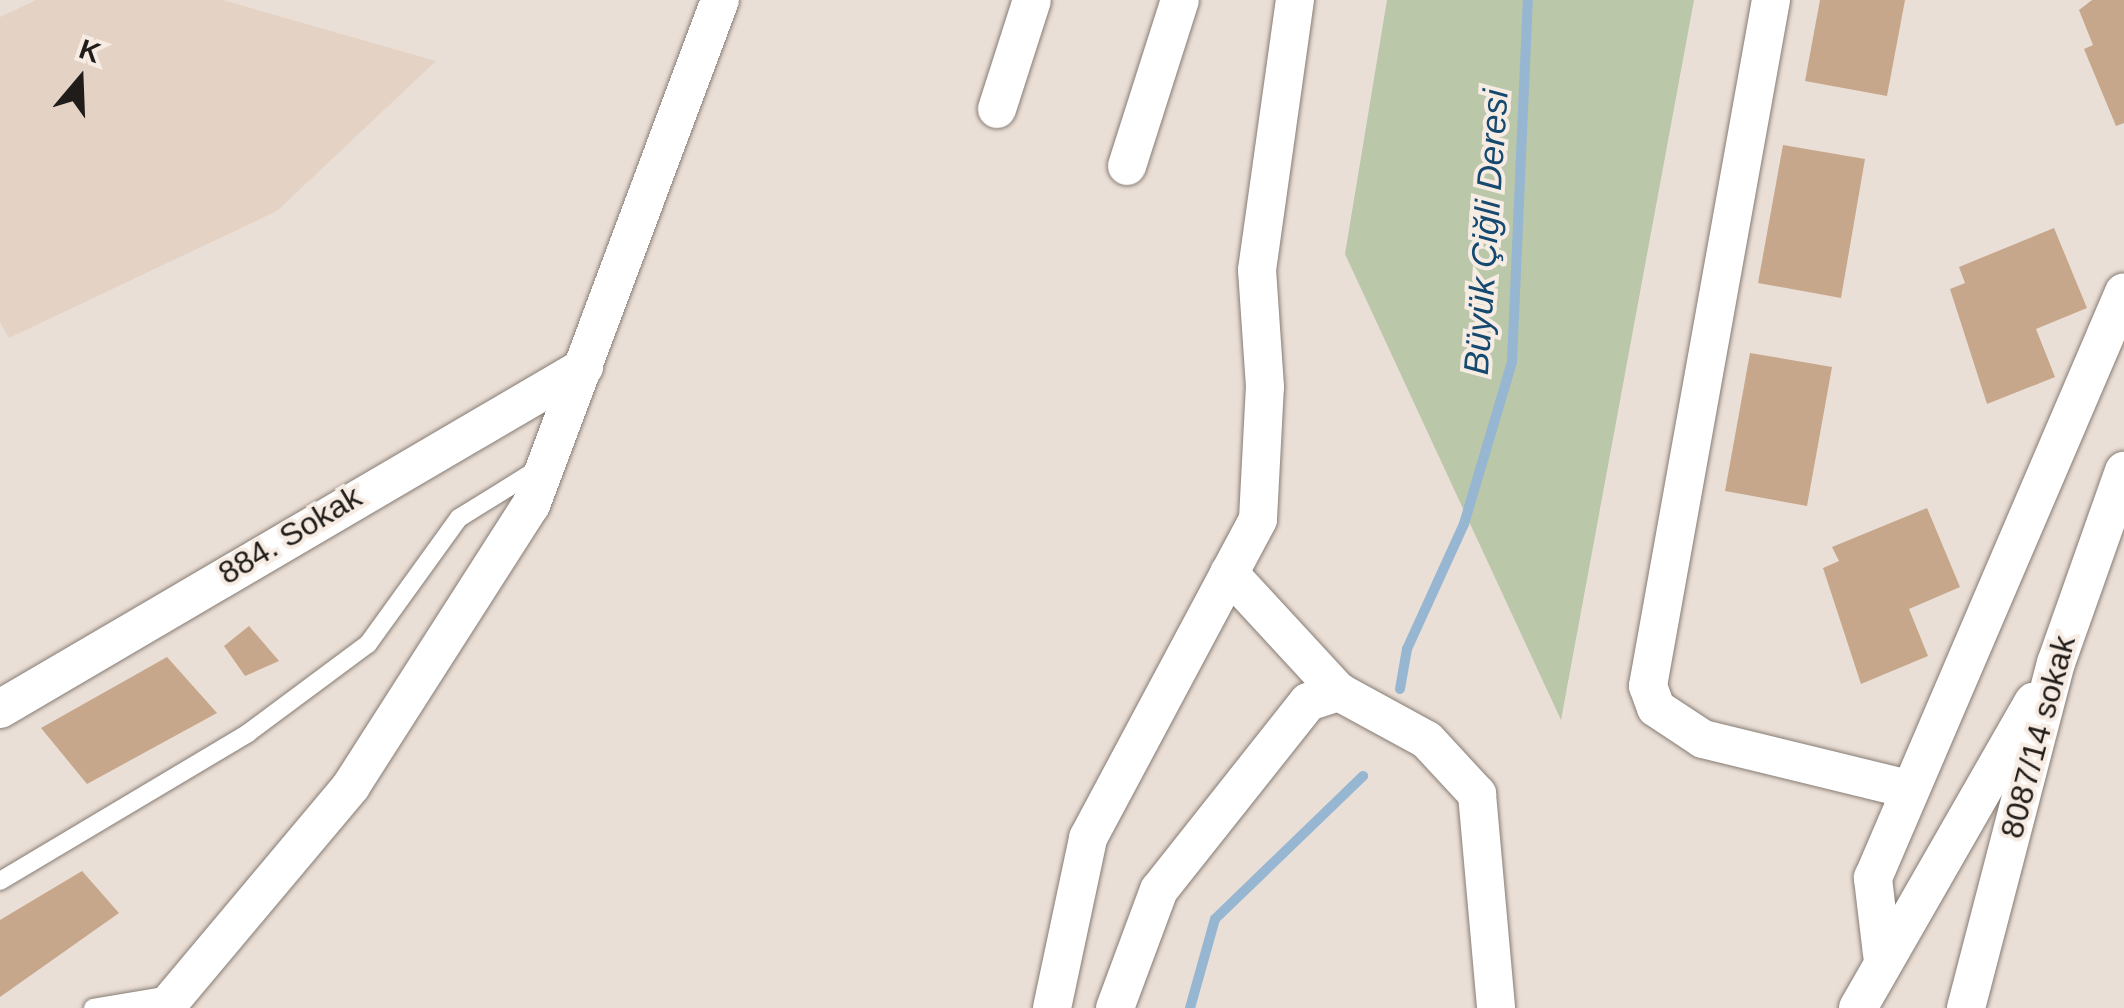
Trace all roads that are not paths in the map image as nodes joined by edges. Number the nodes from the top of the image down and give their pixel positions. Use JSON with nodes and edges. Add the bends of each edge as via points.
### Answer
{"nodes":[{"id":1,"x":720,"y":0,"type":"edge"},
{"id":2,"x":1032,"y":0,"type":"edge"},
{"id":3,"x":1180,"y":0,"type":"edge"},
{"id":4,"x":1295,"y":0,"type":"edge"},
{"id":5,"x":1771,"y":0,"type":"edge"},
{"id":6,"x":998,"y":108,"type":"dead end"},
{"id":7,"x":1127,"y":166,"type":"dead end"},
{"id":8,"x":2124,"y":292,"type":"edge"},
{"id":9,"x":584,"y":367,"type":"junction"},
{"id":10,"x":547,"y":464,"type":"junction"},
{"id":11,"x":2124,"y":471,"type":"edge"},
{"id":12,"x":1230,"y":573,"type":"junction"},
{"id":13,"x":2056,"y":662,"type":"junction"},
{"id":14,"x":1339,"y":692,"type":"junction"},
{"id":15,"x":0,"y":709,"type":"edge"},
{"id":16,"x":1908,"y":790,"type":"junction"},
{"id":17,"x":0,"y":881,"type":"edge"},
{"id":18,"x":1882,"y":954,"type":"junction"},
{"id":19,"x":171,"y":1001,"type":"edge"},
{"id":20,"x":92,"y":1008,"type":"edge"},
{"id":21,"x":1052,"y":1008,"type":"edge"},
{"id":22,"x":1115,"y":1008,"type":"edge"},
{"id":23,"x":1496,"y":1008,"type":"edge"},
{"id":24,"x":1858,"y":1008,"type":"edge"},
{"id":25,"x":1966,"y":1008,"type":"edge"}],
"edges":[{"from":1,"to":9,"type":"street"},
{"from":2,"to":6,"type":"street"},
{"from":3,"to":7,"type":"street"},
{"from":4,"to":12,"type":"street","via":[[1257,270],[1266,387],[1258,519]]},
{"from":5,"to":16,"type":"street","via":[[1648,686],[1656,708],[1703,740]]},
{"from":8,"to":16,"type":"street"},
{"from":9,"to":10,"type":"street"},
{"from":9,"to":15,"type":"street","name":"884. Sokak"},
{"from":10,"to":17,"type":"lane","via":[[458,518],[368,644],[248,733]]},
{"from":10,"to":19,"type":"street","via":[[531,505],[350,786]]},
{"from":11,"to":13,"type":"street","name":"8087/14 sokak"},
{"from":12,"to":14,"type":"street"},
{"from":12,"to":21,"type":"street","via":[[1088,838]]},
{"from":13,"to":18,"type":"street"},
{"from":13,"to":25,"type":"street","name":"8087/14 sokak"},
{"from":14,"to":22,"type":"street","via":[[1308,702],[1158,890]]},
{"from":14,"to":23,"type":"street","via":[[1427,740],[1477,794]]},
{"from":16,"to":18,"type":"street","via":[[1872,878]]},
{"from":18,"to":24,"type":"street"},
{"from":19,"to":20,"type":"lane"}]}
